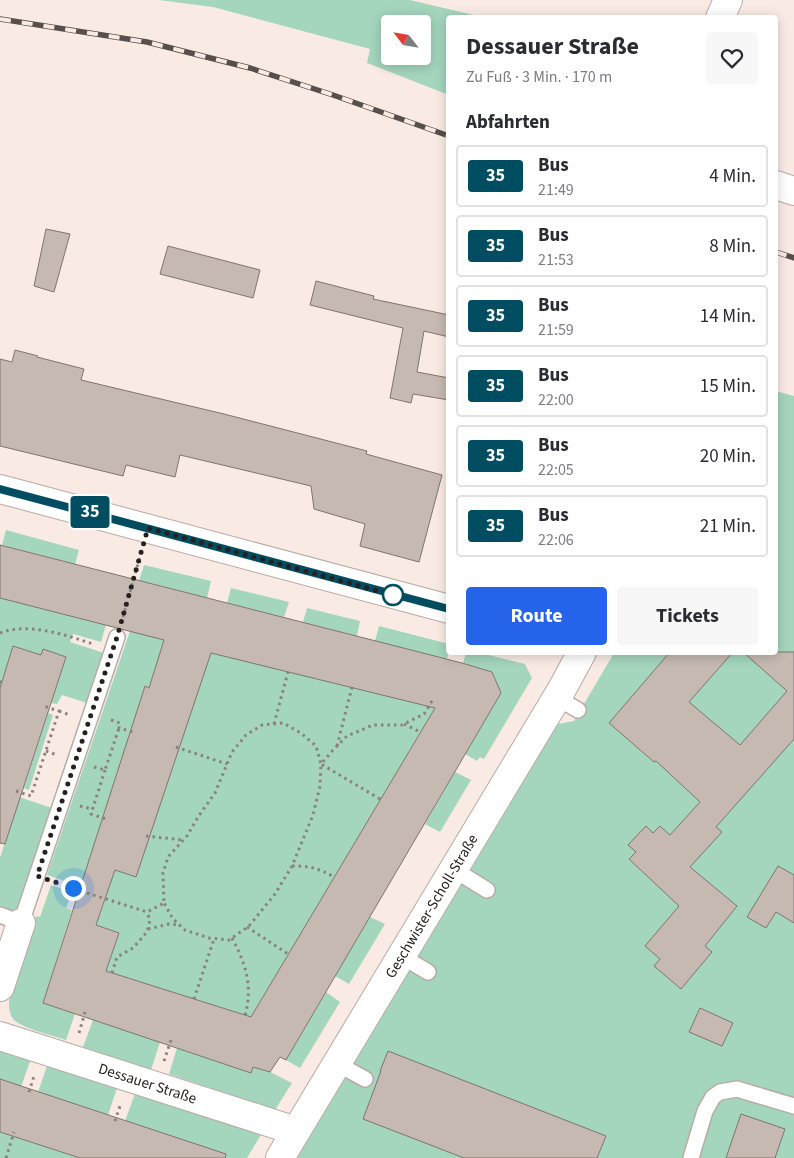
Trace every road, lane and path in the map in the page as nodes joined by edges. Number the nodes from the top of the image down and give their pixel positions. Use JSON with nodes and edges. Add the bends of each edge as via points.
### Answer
{"nodes":[{"id":1,"x":728,"y":0,"type":"edge"},
{"id":2,"x":721,"y":15,"type":"edge"},
{"id":3,"x":778,"y":186,"type":"edge"},
{"id":4,"x":794,"y":191,"type":"edge"},
{"id":5,"x":0,"y":489,"type":"edge"},
{"id":6,"x":148,"y":528,"type":"junction"},
{"id":7,"x":446,"y":608,"type":"edge"},
{"id":8,"x":0,"y":633,"type":"edge"},
{"id":9,"x":117,"y":637,"type":"joint"},
{"id":10,"x":90,"y":643,"type":"dead end"},
{"id":11,"x":581,"y":655,"type":"edge"},
{"id":12,"x":288,"y":672,"type":"dead end"},
{"id":13,"x":353,"y":683,"type":"dead end"},
{"id":14,"x":432,"y":701,"type":"dead end"},
{"id":15,"x":44,"y":706,"type":"dead end"},
{"id":16,"x":59,"y":711,"type":"junction"},
{"id":17,"x":71,"y":715,"type":"dead end"},
{"id":18,"x":110,"y":720,"type":"dead end"},
{"id":19,"x":274,"y":724,"type":"junction"},
{"id":20,"x":404,"y":724,"type":"junction"},
{"id":21,"x":119,"y":728,"type":"junction"},
{"id":22,"x":420,"y":732,"type":"dead end"},
{"id":23,"x":136,"y":733,"type":"dead end"},
{"id":24,"x":337,"y":746,"type":"junction"},
{"id":25,"x":176,"y":747,"type":"dead end"},
{"id":26,"x":76,"y":760,"type":"junction"},
{"id":27,"x":227,"y":764,"type":"junction"},
{"id":28,"x":321,"y":764,"type":"junction"},
{"id":29,"x":105,"y":770,"type":"junction"},
{"id":30,"x":16,"y":791,"type":"dead end"},
{"id":31,"x":31,"y":796,"type":"junction"},
{"id":32,"x":37,"y":798,"type":"dead end"},
{"id":33,"x":380,"y":799,"type":"dead end"},
{"id":34,"x":82,"y":807,"type":"dead end"},
{"id":35,"x":92,"y":809,"type":"junction"},
{"id":36,"x":106,"y":819,"type":"dead end"},
{"id":37,"x":146,"y":836,"type":"dead end"},
{"id":38,"x":183,"y":840,"type":"junction"},
{"id":39,"x":292,"y":866,"type":"junction"},
{"id":40,"x":453,"y":869,"type":"junction"},
{"id":41,"x":37,"y":876,"type":"junction"},
{"id":42,"x":334,"y":877,"type":"dead end"},
{"id":43,"x":487,"y":890,"type":"dead end"},
{"id":44,"x":164,"y":903,"type":"junction"},
{"id":45,"x":146,"y":912,"type":"junction"},
{"id":46,"x":11,"y":919,"type":"edge"},
{"id":47,"x":180,"y":925,"type":"junction"},
{"id":48,"x":248,"y":927,"type":"junction"},
{"id":49,"x":148,"y":929,"type":"junction"},
{"id":50,"x":232,"y":938,"type":"junction"},
{"id":51,"x":214,"y":939,"type":"junction"},
{"id":52,"x":288,"y":954,"type":"dead end"},
{"id":53,"x":401,"y":956,"type":"junction"},
{"id":54,"x":428,"y":972,"type":"dead end"},
{"id":55,"x":112,"y":973,"type":"dead end"},
{"id":56,"x":0,"y":987,"type":"edge"},
{"id":57,"x":194,"y":999,"type":"dead end"},
{"id":58,"x":245,"y":1016,"type":"dead end"},
{"id":59,"x":0,"y":1036,"type":"edge"},
{"id":60,"x":336,"y":1063,"type":"junction"},
{"id":61,"x":365,"y":1080,"type":"dead end"},
{"id":62,"x":794,"y":1106,"type":"edge"},
{"id":63,"x":296,"y":1130,"type":"junction"},
{"id":64,"x":14,"y":1132,"type":"dead end"},
{"id":65,"x":6,"y":1158,"type":"edge"},
{"id":66,"x":280,"y":1158,"type":"edge"},
{"id":67,"x":691,"y":1158,"type":"edge"}],
"edges":[{"from":1,"to":2,"type":"street"},
{"from":3,"to":4,"type":"street"},
{"from":5,"to":6,"type":"street"},
{"from":6,"to":7,"type":"street"},
{"from":6,"to":9,"type":"path"},
{"from":8,"to":10,"type":"path","via":[[40,630]]},
{"from":9,"to":26,"type":"lane"},
{"from":11,"to":40,"type":"street","name":"Geschwister-Scholl-Straße","via":[[567,704]]},
{"from":12,"to":19,"type":"path"},
{"from":13,"to":24,"type":"path"},
{"from":14,"to":20,"type":"path","via":[[424,714]]},
{"from":15,"to":16,"type":"path"},
{"from":16,"to":17,"type":"path"},
{"from":16,"to":31,"type":"path"},
{"from":18,"to":21,"type":"path","via":[[120,723]]},
{"from":19,"to":27,"type":"path","via":[[262,725],[246,735]]},
{"from":19,"to":28,"type":"path","via":[[283,723],[301,733],[316,746]]},
{"from":20,"to":22,"type":"path"},
{"from":20,"to":24,"type":"path","via":[[373,725],[347,736]]},
{"from":21,"to":23,"type":"path"},
{"from":21,"to":29,"type":"path"},
{"from":24,"to":28,"type":"path"},
{"from":25,"to":27,"type":"path"},
{"from":26,"to":29,"type":"path"},
{"from":26,"to":41,"type":"lane"},
{"from":27,"to":38,"type":"path","via":[[215,793]]},
{"from":28,"to":33,"type":"path"},
{"from":28,"to":39,"type":"path","via":[[314,815]]},
{"from":29,"to":35,"type":"path"},
{"from":30,"to":31,"type":"path"},
{"from":31,"to":32,"type":"path"},
{"from":34,"to":35,"type":"path"},
{"from":35,"to":36,"type":"path","via":[[91,814]]},
{"from":37,"to":38,"type":"path"},
{"from":38,"to":44,"type":"path","via":[[168,856],[163,873]]},
{"from":39,"to":42,"type":"path","via":[[319,869]]},
{"from":39,"to":48,"type":"path","via":[[275,894]]},
{"from":40,"to":43,"type":"lane"},
{"from":40,"to":53,"type":"street","name":"Geschwister-Scholl-Straße"},
{"from":41,"to":45,"type":"path"},
{"from":41,"to":46,"type":"lane"},
{"from":44,"to":45,"type":"path"},
{"from":44,"to":47,"type":"path"},
{"from":45,"to":49,"type":"path","via":[[150,920]]},
{"from":46,"to":56,"type":"street"},
{"from":47,"to":49,"type":"path"},
{"from":47,"to":51,"type":"path","via":[[185,930]]},
{"from":48,"to":50,"type":"path"},
{"from":48,"to":52,"type":"path"},
{"from":49,"to":55,"type":"path","via":[[133,948],[117,957]]},
{"from":50,"to":51,"type":"path"},
{"from":50,"to":58,"type":"path","via":[[248,980]]},
{"from":51,"to":57,"type":"path"},
{"from":53,"to":54,"type":"lane"},
{"from":53,"to":60,"type":"street","name":"Geschwister-Scholl-Straße"},
{"from":59,"to":63,"type":"street","name":"Dessauer Straße"},
{"from":60,"to":61,"type":"lane"},
{"from":60,"to":63,"type":"street","name":"Geschwister-Scholl-Straße"},
{"from":62,"to":67,"type":"lane","via":[[737,1089],[720,1092],[705,1112]]},
{"from":63,"to":66,"type":"street","name":"Geschwister-Scholl-Straße"},
{"from":64,"to":65,"type":"path"}]}
